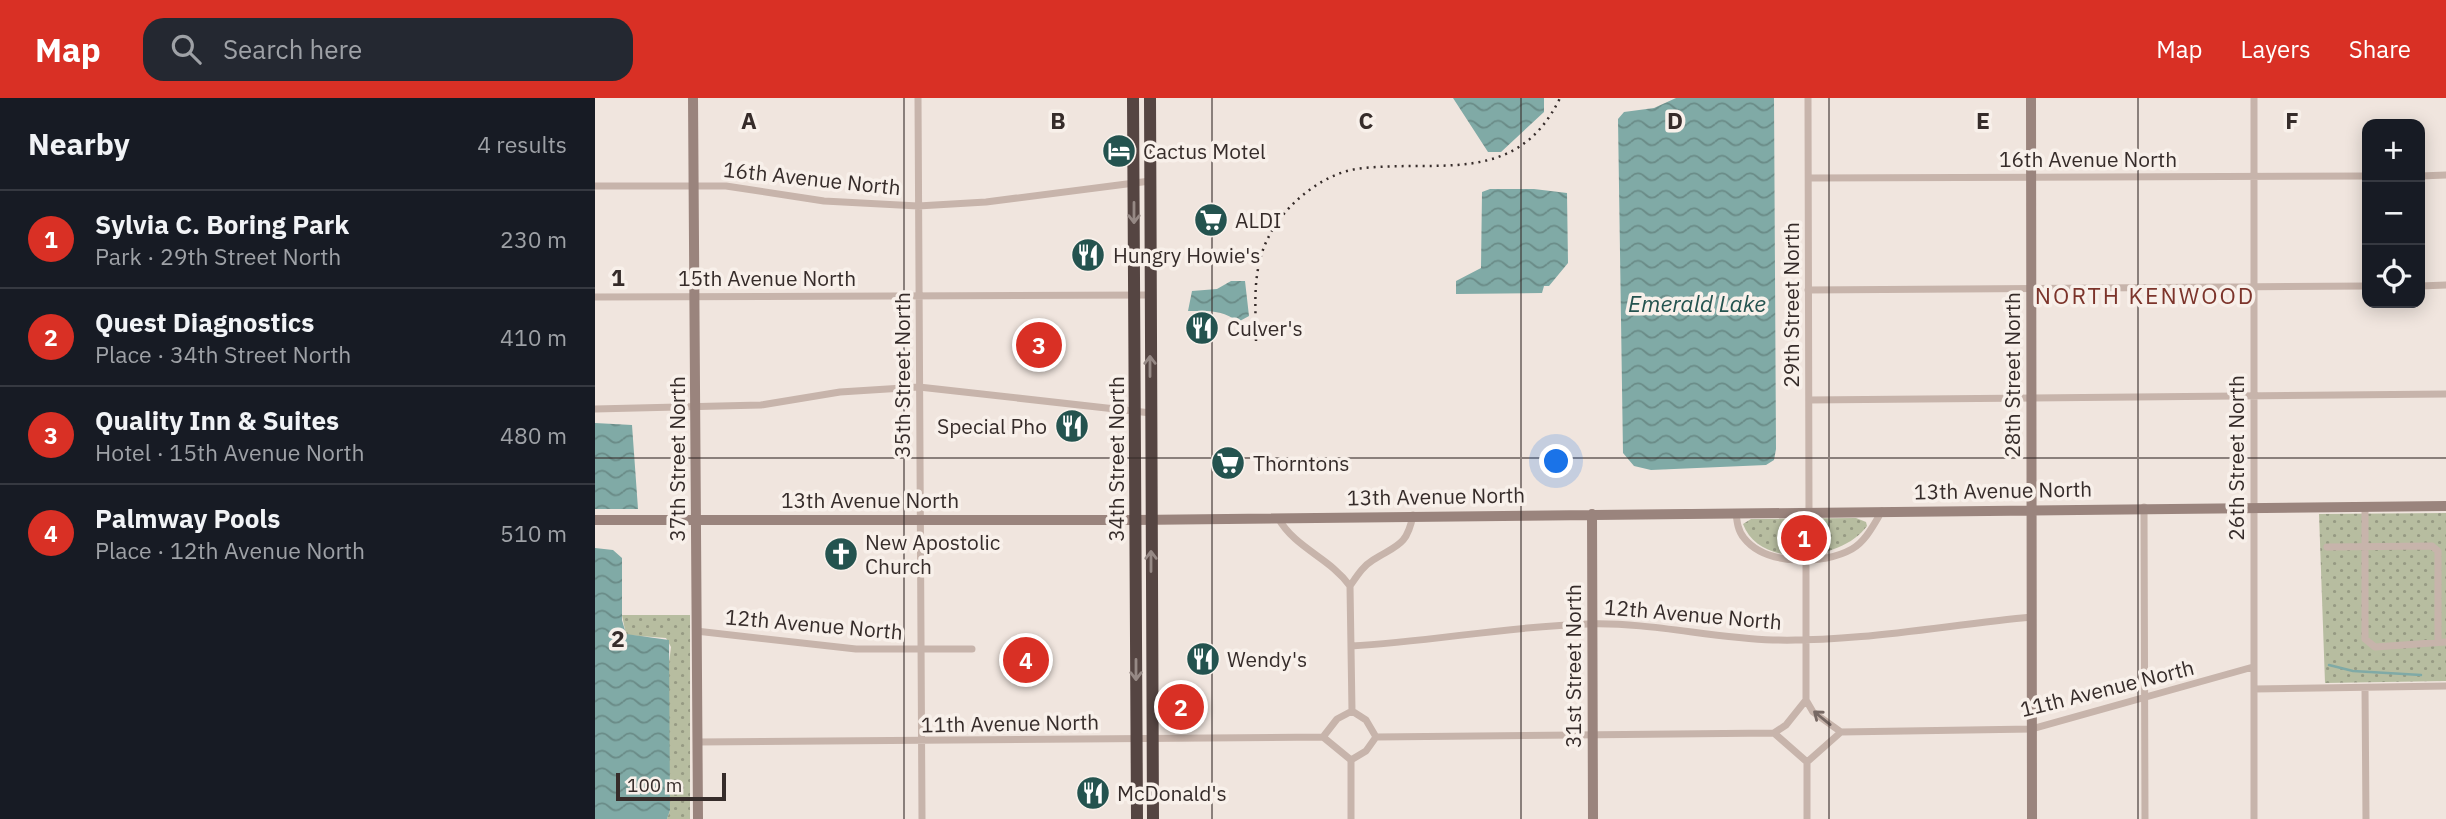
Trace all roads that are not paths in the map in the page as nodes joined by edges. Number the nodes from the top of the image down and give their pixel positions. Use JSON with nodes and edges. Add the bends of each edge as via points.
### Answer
{"nodes":[{"id":1,"x":693,"y":98,"type":"edge"},
{"id":2,"x":918,"y":98,"type":"edge"},
{"id":3,"x":1133,"y":98,"type":"edge"},
{"id":4,"x":1150,"y":98,"type":"edge"},
{"id":5,"x":1808,"y":98,"type":"edge"},
{"id":6,"x":2031,"y":98,"type":"edge"},
{"id":7,"x":2254,"y":98,"type":"edge"},
{"id":8,"x":2446,"y":175,"type":"edge"},
{"id":9,"x":2031,"y":176,"type":"junction"},
{"id":10,"x":2362,"y":176,"type":"edge"},
{"id":11,"x":2425,"y":176,"type":"edge"},
{"id":12,"x":2254,"y":177,"type":"junction"},
{"id":13,"x":1809,"y":178,"type":"junction"},
{"id":14,"x":1150,"y":181,"type":"junction"},
{"id":15,"x":1134,"y":182,"type":"junction"},
{"id":16,"x":694,"y":185,"type":"junction"},
{"id":17,"x":595,"y":186,"type":"edge"},
{"id":18,"x":918,"y":206,"type":"junction"},
{"id":19,"x":2425,"y":285,"type":"edge"},
{"id":20,"x":2446,"y":285,"type":"edge"},
{"id":21,"x":2362,"y":286,"type":"edge"},
{"id":22,"x":2031,"y":287,"type":"junction"},
{"id":23,"x":2254,"y":287,"type":"junction"},
{"id":24,"x":1808,"y":290,"type":"junction"},
{"id":25,"x":918,"y":294,"type":"junction"},
{"id":26,"x":1150,"y":295,"type":"junction"},
{"id":27,"x":1134,"y":296,"type":"junction"},
{"id":28,"x":595,"y":297,"type":"edge"},
{"id":29,"x":695,"y":297,"type":"junction"},
{"id":30,"x":919,"y":387,"type":"junction"},
{"id":31,"x":2446,"y":394,"type":"edge"},
{"id":32,"x":2254,"y":395,"type":"junction"},
{"id":33,"x":2032,"y":397,"type":"junction"},
{"id":34,"x":1809,"y":400,"type":"junction"},
{"id":35,"x":696,"y":408,"type":"junction"},
{"id":36,"x":595,"y":409,"type":"edge"},
{"id":37,"x":1135,"y":411,"type":"junction"},
{"id":38,"x":1151,"y":413,"type":"junction"},
{"id":39,"x":2254,"y":506,"type":"junction"},
{"id":40,"x":2365,"y":506,"type":"junction"},
{"id":41,"x":2446,"y":506,"type":"edge"},
{"id":42,"x":2144,"y":507,"type":"junction"},
{"id":43,"x":2032,"y":508,"type":"junction"},
{"id":44,"x":1882,"y":511,"type":"junction"},
{"id":45,"x":1809,"y":512,"type":"junction"},
{"id":46,"x":1736,"y":513,"type":"junction"},
{"id":47,"x":1592,"y":514,"type":"junction"},
{"id":48,"x":1413,"y":515,"type":"junction"},
{"id":49,"x":1278,"y":517,"type":"junction"},
{"id":50,"x":697,"y":519,"type":"junction"},
{"id":51,"x":920,"y":519,"type":"junction"},
{"id":52,"x":1151,"y":519,"type":"junction"},
{"id":53,"x":595,"y":520,"type":"edge"},
{"id":54,"x":1135,"y":520,"type":"junction"},
{"id":55,"x":2365,"y":545,"type":"junction"},
{"id":56,"x":2327,"y":547,"type":"dead end"},
{"id":57,"x":1806,"y":561,"type":"junction"},
{"id":58,"x":1350,"y":586,"type":"junction"},
{"id":59,"x":2032,"y":617,"type":"junction"},
{"id":60,"x":1592,"y":624,"type":"junction"},
{"id":61,"x":1136,"y":629,"type":"junction"},
{"id":62,"x":1152,"y":629,"type":"junction"},
{"id":63,"x":696,"y":631,"type":"junction"},
{"id":64,"x":1806,"y":640,"type":"junction"},
{"id":65,"x":2442,"y":642,"type":"edge"},
{"id":66,"x":1351,"y":646,"type":"junction"},
{"id":67,"x":972,"y":649,"type":"dead end"},
{"id":68,"x":922,"y":650,"type":"junction"},
{"id":69,"x":2253,"y":667,"type":"junction"},
{"id":70,"x":2446,"y":686,"type":"edge"},
{"id":71,"x":2365,"y":688,"type":"junction"},
{"id":72,"x":2254,"y":689,"type":"junction"},
{"id":73,"x":2146,"y":695,"type":"junction"},
{"id":74,"x":1806,"y":700,"type":"junction"},
{"id":75,"x":1352,"y":711,"type":"junction"},
{"id":76,"x":2032,"y":729,"type":"junction"},
{"id":77,"x":1841,"y":732,"type":"junction"},
{"id":78,"x":1773,"y":733,"type":"junction"},
{"id":79,"x":1593,"y":735,"type":"junction"},
{"id":80,"x":1324,"y":737,"type":"junction"},
{"id":81,"x":1377,"y":737,"type":"junction"},
{"id":82,"x":1136,"y":739,"type":"junction"},
{"id":83,"x":1152,"y":739,"type":"junction"},
{"id":84,"x":697,"y":742,"type":"junction"},
{"id":85,"x":922,"y":742,"type":"junction"},
{"id":86,"x":1351,"y":761,"type":"junction"},
{"id":87,"x":1807,"y":762,"type":"junction"},
{"id":88,"x":698,"y":819,"type":"edge"},
{"id":89,"x":922,"y":819,"type":"edge"},
{"id":90,"x":1137,"y":819,"type":"edge"},
{"id":91,"x":1153,"y":819,"type":"edge"},
{"id":92,"x":1351,"y":819,"type":"edge"},
{"id":93,"x":1593,"y":819,"type":"edge"},
{"id":94,"x":1807,"y":819,"type":"edge"},
{"id":95,"x":2032,"y":819,"type":"edge"},
{"id":96,"x":2145,"y":819,"type":"edge"},
{"id":97,"x":2254,"y":819,"type":"edge"},
{"id":98,"x":2366,"y":819,"type":"edge"}],
"edges":[{"from":1,"to":16,"type":"street","name":"37th Street North"},
{"from":2,"to":18,"type":"street","name":"35th Street North"},
{"from":3,"to":15,"type":"highway","name":"34th Street North"},
{"from":4,"to":14,"type":"highway","name":"34th Street North"},
{"from":5,"to":13,"type":"street","name":"29th Street North"},
{"from":6,"to":9,"type":"street","name":"28th Street North"},
{"from":7,"to":12,"type":"street","name":"26th Street North"},
{"from":8,"to":11,"type":"street"},
{"from":9,"to":12,"type":"street","name":"16th Avenue North"},
{"from":9,"to":13,"type":"street","name":"16th Avenue North"},
{"from":9,"to":22,"type":"street","name":"28th Street North"},
{"from":10,"to":12,"type":"street","name":"16th Avenue North"},
{"from":12,"to":23,"type":"street","name":"26th Street North"},
{"from":13,"to":24,"type":"street","name":"29th Street North"},
{"from":14,"to":15,"type":"street","name":"16th Avenue North"},
{"from":14,"to":26,"type":"highway","name":"34th Street North"},
{"from":15,"to":18,"type":"street","name":"16th Avenue North","via":[[986,202]]},
{"from":15,"to":27,"type":"highway","name":"34th Street North","one_way":true},
{"from":16,"to":17,"type":"street","name":"16th Avenue North"},
{"from":16,"to":18,"type":"street","name":"16th Avenue North","via":[[824,201]]},
{"from":16,"to":29,"type":"street","name":"37th Street North"},
{"from":18,"to":25,"type":"street","name":"35th Street North"},
{"from":19,"to":20,"type":"street"},
{"from":21,"to":23,"type":"street"},
{"from":22,"to":23,"type":"street"},
{"from":22,"to":24,"type":"street"},
{"from":22,"to":33,"type":"street","name":"28th Street North"},
{"from":23,"to":32,"type":"street","name":"26th Street North"},
{"from":24,"to":34,"type":"street","name":"29th Street North"},
{"from":25,"to":27,"type":"street","name":"15th Avenue North"},
{"from":25,"to":29,"type":"street","name":"15th Avenue North"},
{"from":25,"to":30,"type":"street","name":"35th Street North"},
{"from":26,"to":27,"type":"street","name":"15th Avenue North"},
{"from":38,"to":26,"type":"highway","name":"34th Street North","one_way":true},
{"from":27,"to":37,"type":"highway","name":"34th Street North"},
{"from":28,"to":29,"type":"street","name":"15th Avenue North"},
{"from":29,"to":35,"type":"street","name":"37th Street North"},
{"from":30,"to":35,"type":"street"},
{"from":30,"to":37,"type":"street"},
{"from":30,"to":51,"type":"street","name":"35th Street North"},
{"from":31,"to":32,"type":"street"},
{"from":32,"to":33,"type":"street"},
{"from":32,"to":39,"type":"street","name":"26th Street North"},
{"from":33,"to":34,"type":"street"},
{"from":33,"to":43,"type":"street","name":"28th Street North"},
{"from":34,"to":45,"type":"street","name":"29th Street North"},
{"from":35,"to":36,"type":"street"},
{"from":35,"to":50,"type":"street","name":"37th Street North"},
{"from":37,"to":38,"type":"street"},
{"from":37,"to":54,"type":"highway","name":"34th Street North"},
{"from":38,"to":52,"type":"highway","name":"34th Street North"},
{"from":39,"to":40,"type":"street","name":"13th Avenue North"},
{"from":39,"to":42,"type":"street","name":"13th Avenue North"},
{"from":39,"to":69,"type":"street","name":"26th Street North"},
{"from":40,"to":41,"type":"street","name":"13th Avenue North"},
{"from":40,"to":55,"type":"street"},
{"from":42,"to":43,"type":"street","name":"13th Avenue North"},
{"from":42,"to":73,"type":"street"},
{"from":43,"to":44,"type":"street","name":"13th Avenue North"},
{"from":43,"to":59,"type":"street","name":"28th Street North"},
{"from":44,"to":45,"type":"street","name":"13th Avenue North"},
{"from":44,"to":57,"type":"street","via":[[1855,548]]},
{"from":45,"to":46,"type":"street","name":"13th Avenue North"},
{"from":46,"to":47,"type":"street","name":"13th Avenue North"},
{"from":46,"to":57,"type":"street","via":[[1738,528],[1753,546]]},
{"from":47,"to":48,"type":"street","name":"13th Avenue North"},
{"from":47,"to":60,"type":"street","name":"31st Street North"},
{"from":48,"to":49,"type":"street","name":"13th Avenue North"},
{"from":48,"to":58,"type":"street","via":[[1409,535],[1371,561]]},
{"from":49,"to":52,"type":"street","name":"13th Avenue North"},
{"from":49,"to":58,"type":"street","via":[[1295,541],[1330,564]]},
{"from":50,"to":51,"type":"street","name":"13th Avenue North"},
{"from":50,"to":53,"type":"street","name":"13th Avenue North"},
{"from":50,"to":63,"type":"street","name":"37th Street North"},
{"from":51,"to":54,"type":"street","name":"13th Avenue North"},
{"from":51,"to":68,"type":"street","name":"35th Street North"},
{"from":52,"to":54,"type":"street","name":"13th Avenue North"},
{"from":62,"to":52,"type":"highway","name":"34th Street North","one_way":true},
{"from":54,"to":61,"type":"highway","name":"34th Street North"},
{"from":55,"to":56,"type":"street"},
{"from":55,"to":65,"type":"street","via":[[2432,546],[2438,551]]},
{"from":55,"to":65,"type":"street","via":[[2365,639],[2375,647]]},
{"from":57,"to":64,"type":"street"},
{"from":58,"to":66,"type":"street"},
{"from":59,"to":64,"type":"street","name":"12th Avenue North","via":[[1895,635]]},
{"from":59,"to":76,"type":"street","name":"28th Street North"},
{"from":60,"to":64,"type":"street","name":"12th Avenue North"},
{"from":60,"to":66,"type":"street","name":"12th Avenue North","via":[[1530,626]]},
{"from":60,"to":79,"type":"street","name":"31st Street North"},
{"from":61,"to":62,"type":"highway"},
{"from":61,"to":82,"type":"highway","name":"34th Street North","one_way":true},
{"from":62,"to":83,"type":"highway","name":"34th Street North"},
{"from":63,"to":68,"type":"street","name":"12th Avenue North","via":[[856,649]]},
{"from":63,"to":84,"type":"street","name":"37th Street North"},
{"from":64,"to":74,"type":"street"},
{"from":66,"to":75,"type":"street"},
{"from":67,"to":68,"type":"street","name":"12th Avenue North"},
{"from":68,"to":85,"type":"street","name":"35th Street North"},
{"from":69,"to":72,"type":"street","name":"26th Street North"},
{"from":69,"to":73,"type":"street","name":"11th Avenue North"},
{"from":70,"to":71,"type":"street"},
{"from":71,"to":72,"type":"street"},
{"from":71,"to":98,"type":"street"},
{"from":72,"to":97,"type":"street","name":"26th Street North"},
{"from":73,"to":76,"type":"street","name":"11th Avenue North"},
{"from":73,"to":96,"type":"street"},
{"from":77,"to":74,"type":"street","one_way":true},
{"from":74,"to":78,"type":"street","via":[[1786,725]]},
{"from":75,"to":80,"type":"street","via":[[1337,719]]},
{"from":75,"to":81,"type":"street","via":[[1366,720]]},
{"from":76,"to":77,"type":"street","name":"11th Avenue North"},
{"from":76,"to":95,"type":"street","name":"28th Street North"},
{"from":77,"to":87,"type":"street"},
{"from":78,"to":79,"type":"street"},
{"from":78,"to":87,"type":"street"},
{"from":79,"to":81,"type":"street"},
{"from":79,"to":93,"type":"street","name":"31st Street North"},
{"from":80,"to":83,"type":"street","name":"11th Avenue North"},
{"from":80,"to":86,"type":"street"},
{"from":81,"to":86,"type":"street"},
{"from":82,"to":83,"type":"street","name":"11th Avenue North"},
{"from":82,"to":85,"type":"street","name":"11th Avenue North"},
{"from":82,"to":90,"type":"highway","name":"34th Street North"},
{"from":83,"to":91,"type":"highway","name":"34th Street North"},
{"from":84,"to":85,"type":"street","name":"11th Avenue North"},
{"from":84,"to":88,"type":"street","name":"37th Street North"},
{"from":85,"to":89,"type":"street","name":"35th Street North"},
{"from":86,"to":92,"type":"street"},
{"from":87,"to":94,"type":"street"}]}
